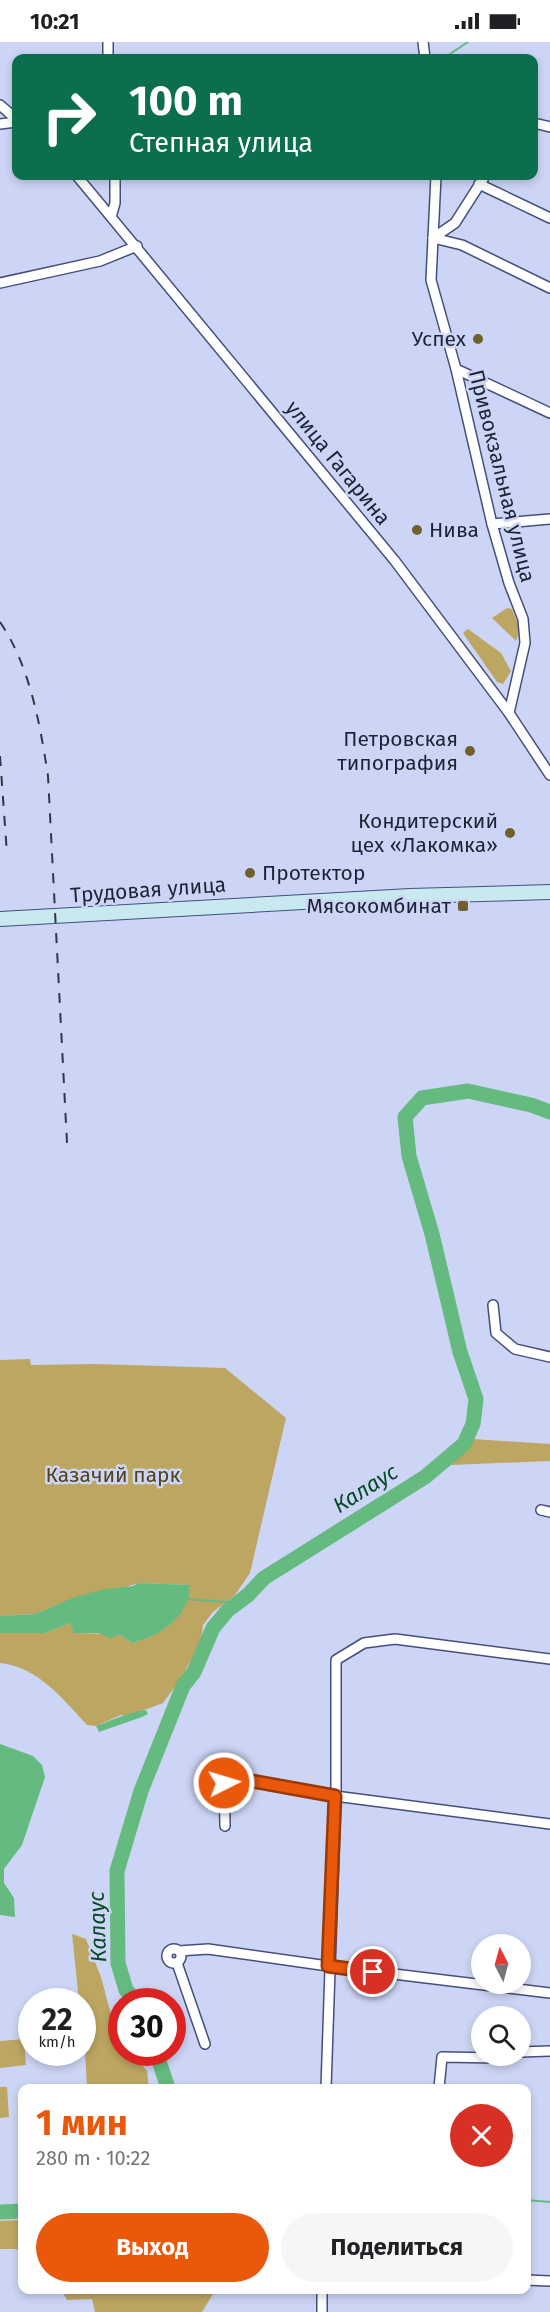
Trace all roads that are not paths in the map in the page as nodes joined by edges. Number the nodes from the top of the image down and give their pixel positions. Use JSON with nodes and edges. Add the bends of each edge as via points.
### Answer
{"nodes":[{"id":1,"x":0,"y":105,"type":"edge"},
{"id":2,"x":12,"y":117,"type":"edge"},
{"id":3,"x":80,"y":180,"type":"edge"},
{"id":4,"x":115,"y":180,"type":"edge"},
{"id":5,"x":436,"y":180,"type":"edge"},
{"id":6,"x":482,"y":180,"type":"edge"},
{"id":7,"x":111,"y":217,"type":"junction"},
{"id":8,"x":550,"y":218,"type":"edge"},
{"id":9,"x":433,"y":238,"type":"junction"},
{"id":10,"x":137,"y":246,"type":"junction"},
{"id":11,"x":0,"y":283,"type":"edge"},
{"id":12,"x":550,"y":288,"type":"edge"},
{"id":13,"x":456,"y":369,"type":"junction"},
{"id":14,"x":550,"y":413,"type":"edge"},
{"id":15,"x":550,"y":519,"type":"edge"},
{"id":16,"x":492,"y":524,"type":"junction"},
{"id":17,"x":509,"y":713,"type":"junction"},
{"id":18,"x":550,"y":775,"type":"edge"},
{"id":19,"x":550,"y":892,"type":"edge"},
{"id":20,"x":0,"y":919,"type":"edge"},
{"id":21,"x":493,"y":1305,"type":"dead end"},
{"id":22,"x":550,"y":1356,"type":"edge"},
{"id":23,"x":550,"y":1659,"type":"edge"},
{"id":24,"x":335,"y":1796,"type":"junction"},
{"id":25,"x":550,"y":1824,"type":"edge"},
{"id":26,"x":225,"y":1826,"type":"dead end"},
{"id":27,"x":328,"y":1966,"type":"junction"},
{"id":28,"x":550,"y":1992,"type":"edge"},
{"id":29,"x":205,"y":2044,"type":"dead end"},
{"id":30,"x":550,"y":2051,"type":"edge"},
{"id":31,"x":531,"y":2052,"type":"edge"},
{"id":32,"x":471,"y":2058,"type":"edge"},
{"id":33,"x":326,"y":2084,"type":"edge"},
{"id":34,"x":439,"y":2084,"type":"edge"},
{"id":35,"x":531,"y":2280,"type":"edge"},
{"id":36,"x":550,"y":2281,"type":"edge"},
{"id":37,"x":322,"y":2294,"type":"edge"},
{"id":38,"x":322,"y":2312,"type":"edge"}],
"edges":[{"from":1,"to":2,"type":"street"},
{"from":3,"to":7,"type":"street","name":"улица Гагарина"},
{"from":4,"to":7,"type":"street"},
{"from":5,"to":9,"type":"street","name":"Привокзальная улица"},
{"from":6,"to":8,"type":"street"},
{"from":6,"to":9,"type":"street","via":[[455,223]]},
{"from":7,"to":10,"type":"street","name":"улица Гагарина"},
{"from":9,"to":12,"type":"street","via":[[462,245]]},
{"from":9,"to":13,"type":"street","name":"Привокзальная улица","via":[[431,280]]},
{"from":10,"to":11,"type":"street","via":[[100,261]]},
{"from":10,"to":17,"type":"street","name":"улица Гагарина","via":[[395,561]]},
{"from":13,"to":14,"type":"street"},
{"from":13,"to":16,"type":"street","name":"Привокзальная улица"},
{"from":15,"to":16,"type":"street"},
{"from":16,"to":17,"type":"street","name":"Привокзальная улица","via":[[523,619],[525,643]]},
{"from":17,"to":18,"type":"street","name":"улица Гагарина"},
{"from":19,"to":20,"type":"main road","name":"Трудовая улица"},
{"from":21,"to":22,"type":"street","via":[[496,1333],[515,1349]]},
{"from":23,"to":24,"type":"street","via":[[395,1639],[364,1643],[336,1660]]},
{"from":24,"to":25,"type":"street"},
{"from":24,"to":26,"type":"street","via":[[225,1779]]},
{"from":24,"to":27,"type":"street"},
{"from":27,"to":28,"type":"street"},
{"from":27,"to":29,"type":"street","via":[[208,1949],[172,1949],[168,1960],[177,1963]]},
{"from":27,"to":33,"type":"street"},
{"from":30,"to":31,"type":"street"},
{"from":32,"to":34,"type":"street","via":[[442,2057]]},
{"from":35,"to":36,"type":"street"},
{"from":37,"to":38,"type":"street"}]}
